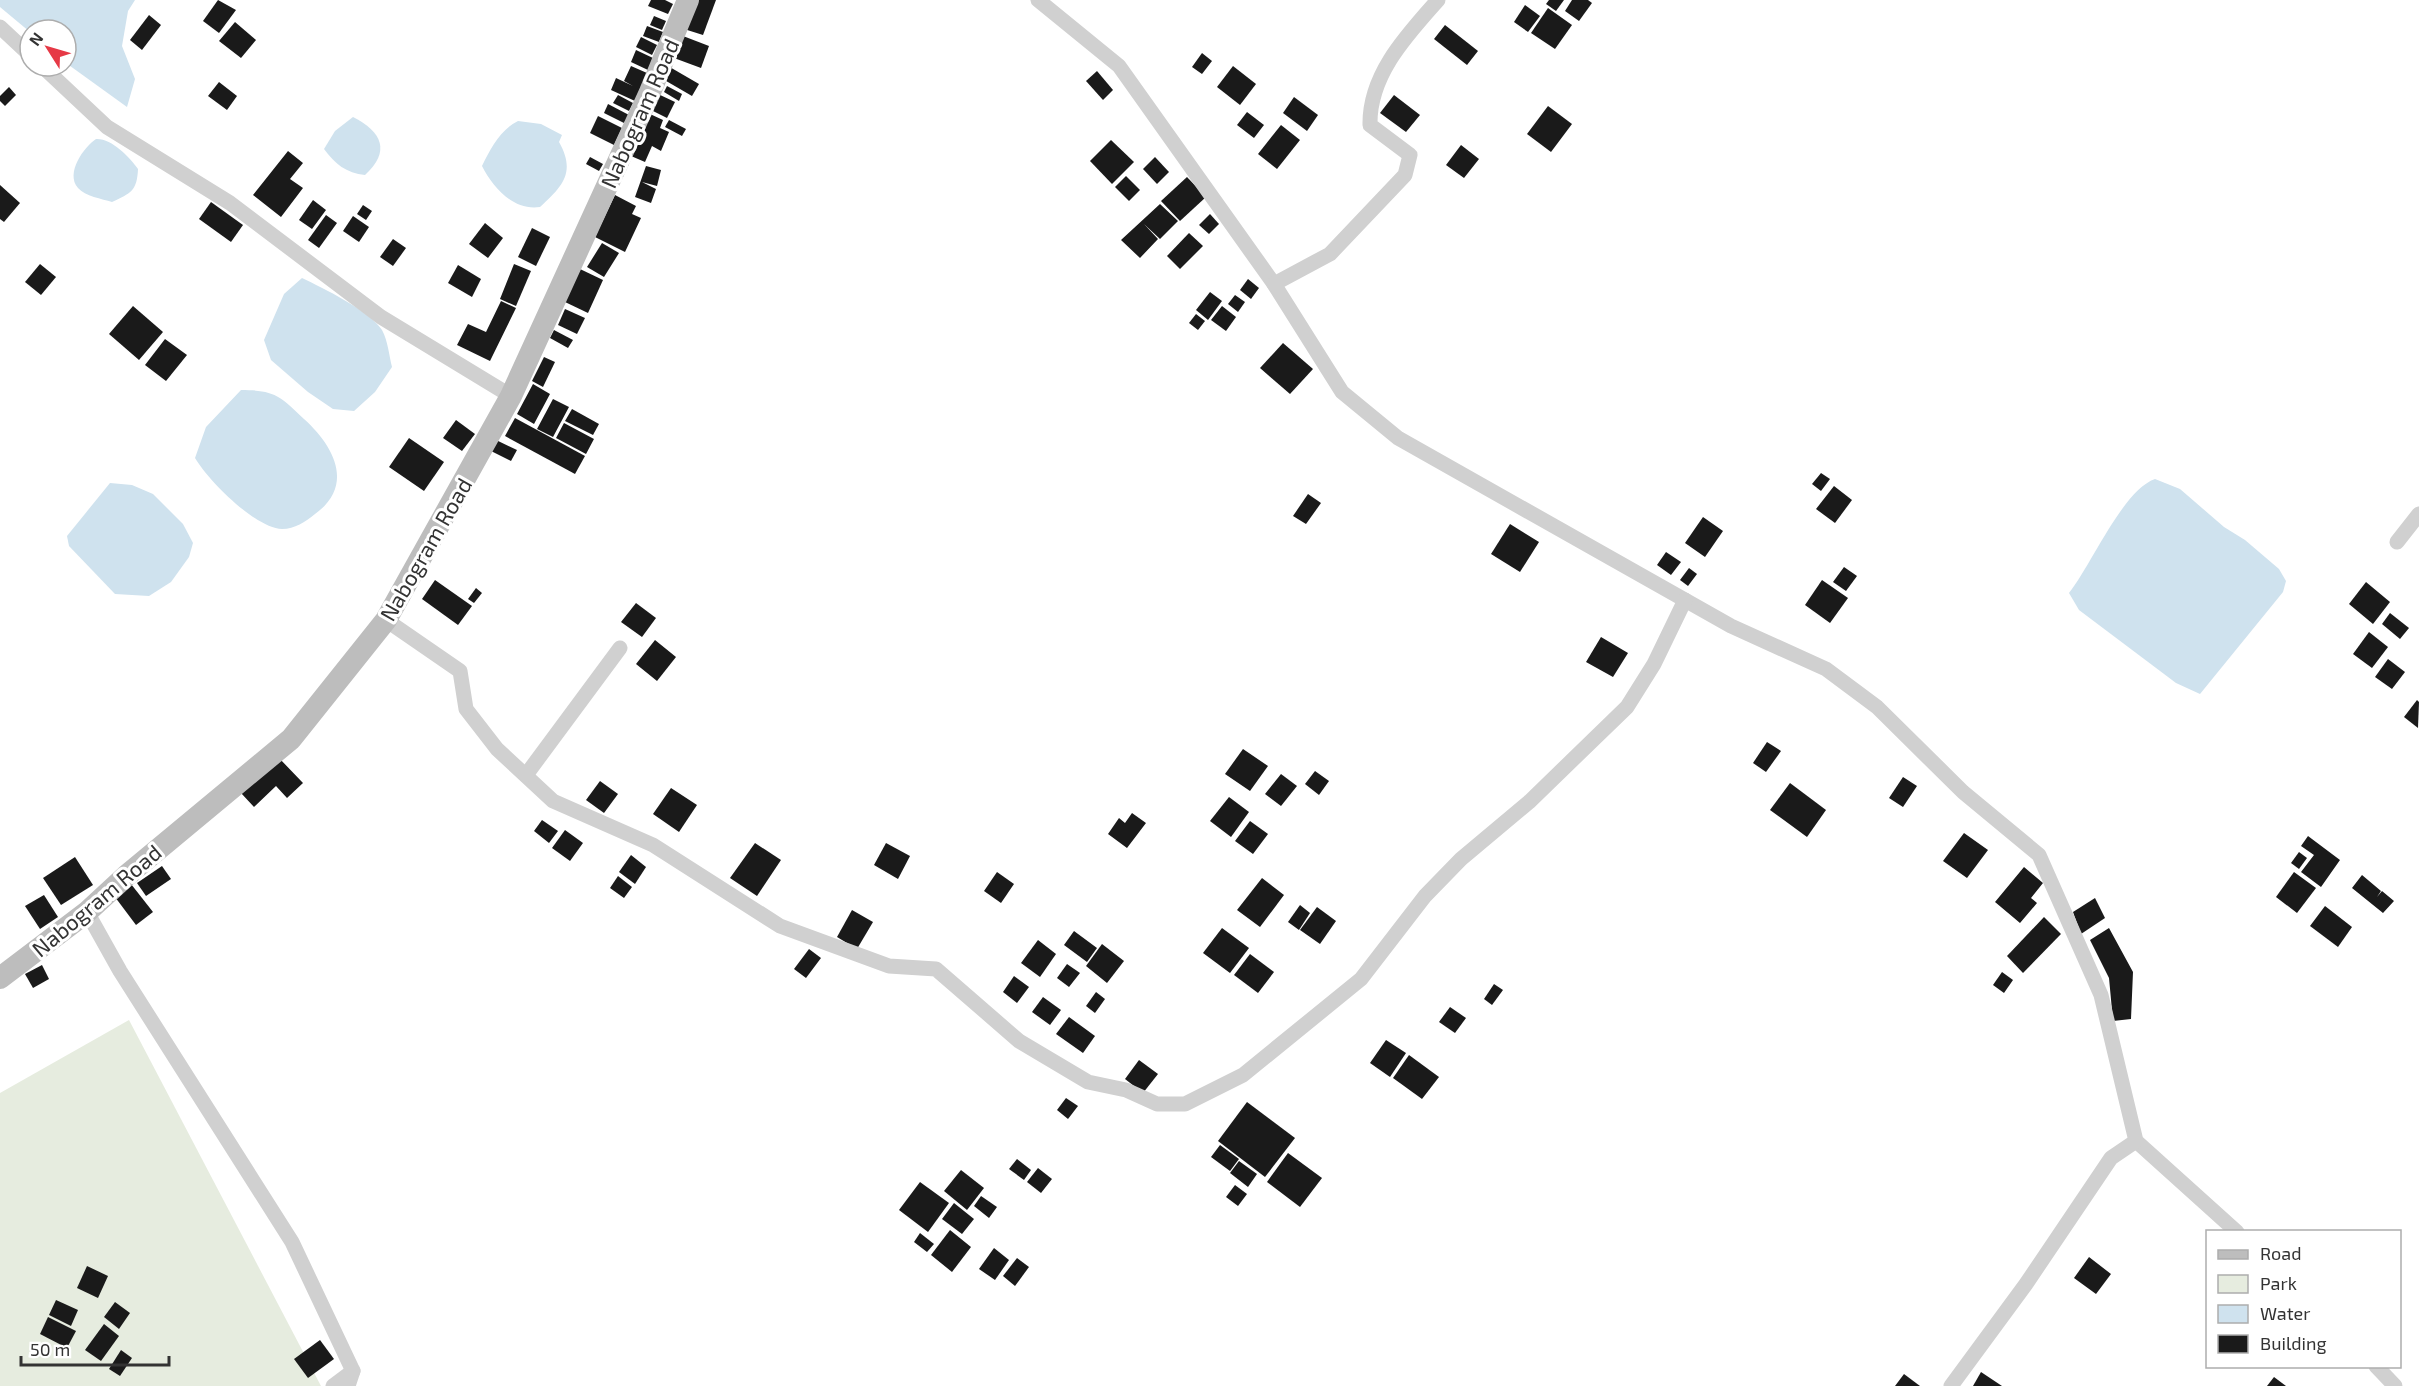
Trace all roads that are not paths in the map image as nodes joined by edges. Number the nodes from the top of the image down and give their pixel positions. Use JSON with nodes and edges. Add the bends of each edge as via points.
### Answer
{"nodes":[{"id":1,"x":688,"y":0,"type":"edge"},
{"id":2,"x":1038,"y":0,"type":"edge"},
{"id":3,"x":1437,"y":0,"type":"edge"},
{"id":4,"x":0,"y":27,"type":"edge"},
{"id":5,"x":18,"y":44,"type":"edge"},
{"id":6,"x":55,"y":78,"type":"edge"},
{"id":7,"x":1274,"y":284,"type":"junction"},
{"id":8,"x":511,"y":396,"type":"junction"},
{"id":9,"x":2419,"y":514,"type":"edge"},
{"id":10,"x":2397,"y":542,"type":"dead end"},
{"id":11,"x":1685,"y":600,"type":"junction"},
{"id":12,"x":386,"y":620,"type":"junction"},
{"id":13,"x":620,"y":648,"type":"dead end"},
{"id":14,"x":526,"y":776,"type":"junction"},
{"id":15,"x":87,"y":912,"type":"junction"},
{"id":16,"x":0,"y":978,"type":"edge"},
{"id":17,"x":2136,"y":1141,"type":"junction"},
{"id":18,"x":2235,"y":1230,"type":"edge"},
{"id":19,"x":2378,"y":1368,"type":"edge"},
{"id":20,"x":351,"y":1379,"type":"edge"},
{"id":21,"x":333,"y":1386,"type":"edge"},
{"id":22,"x":1951,"y":1386,"type":"edge"},
{"id":23,"x":2395,"y":1386,"type":"edge"}],
"edges":[{"from":1,"to":8,"type":"main road","name":"Nabogram Road"},
{"from":2,"to":7,"type":"street","via":[[1119,66]]},
{"from":3,"to":7,"type":"street","via":[[1386,62],[1370,110],[1370,125],[1410,155],[1405,175],[1330,254]]},
{"from":4,"to":5,"type":"street"},
{"from":6,"to":8,"type":"street","via":[[107,127],[230,203],[381,317]]},
{"from":7,"to":11,"type":"street","via":[[1342,392],[1398,438]]},
{"from":8,"to":12,"type":"main road","name":"Nabogram Road"},
{"from":9,"to":10,"type":"street"},
{"from":11,"to":14,"type":"street","via":[[1627,707],[1529,802],[1447,873],[1361,979],[1243,1075],[1185,1104],[1157,1104],[1126,1090],[1088,1082],[1019,1041],[936,969],[889,966],[780,926],[653,845],[554,801]]},
{"from":11,"to":17,"type":"street","via":[[1731,626],[1826,669],[1877,707],[1964,792],[2039,855],[2101,994]]},
{"from":12,"to":14,"type":"street","via":[[460,671],[466,709],[497,749]]},
{"from":12,"to":15,"type":"main road","name":"Nabogram Road","via":[[291,739]]},
{"from":13,"to":14,"type":"street"},
{"from":15,"to":16,"type":"main road","name":"Nabogram Road"},
{"from":15,"to":20,"type":"street","via":[[120,971],[292,1242]]},
{"from":17,"to":18,"type":"street"},
{"from":17,"to":22,"type":"street","via":[[2111,1158]]},
{"from":19,"to":23,"type":"street"},
{"from":20,"to":21,"type":"street"}]}
